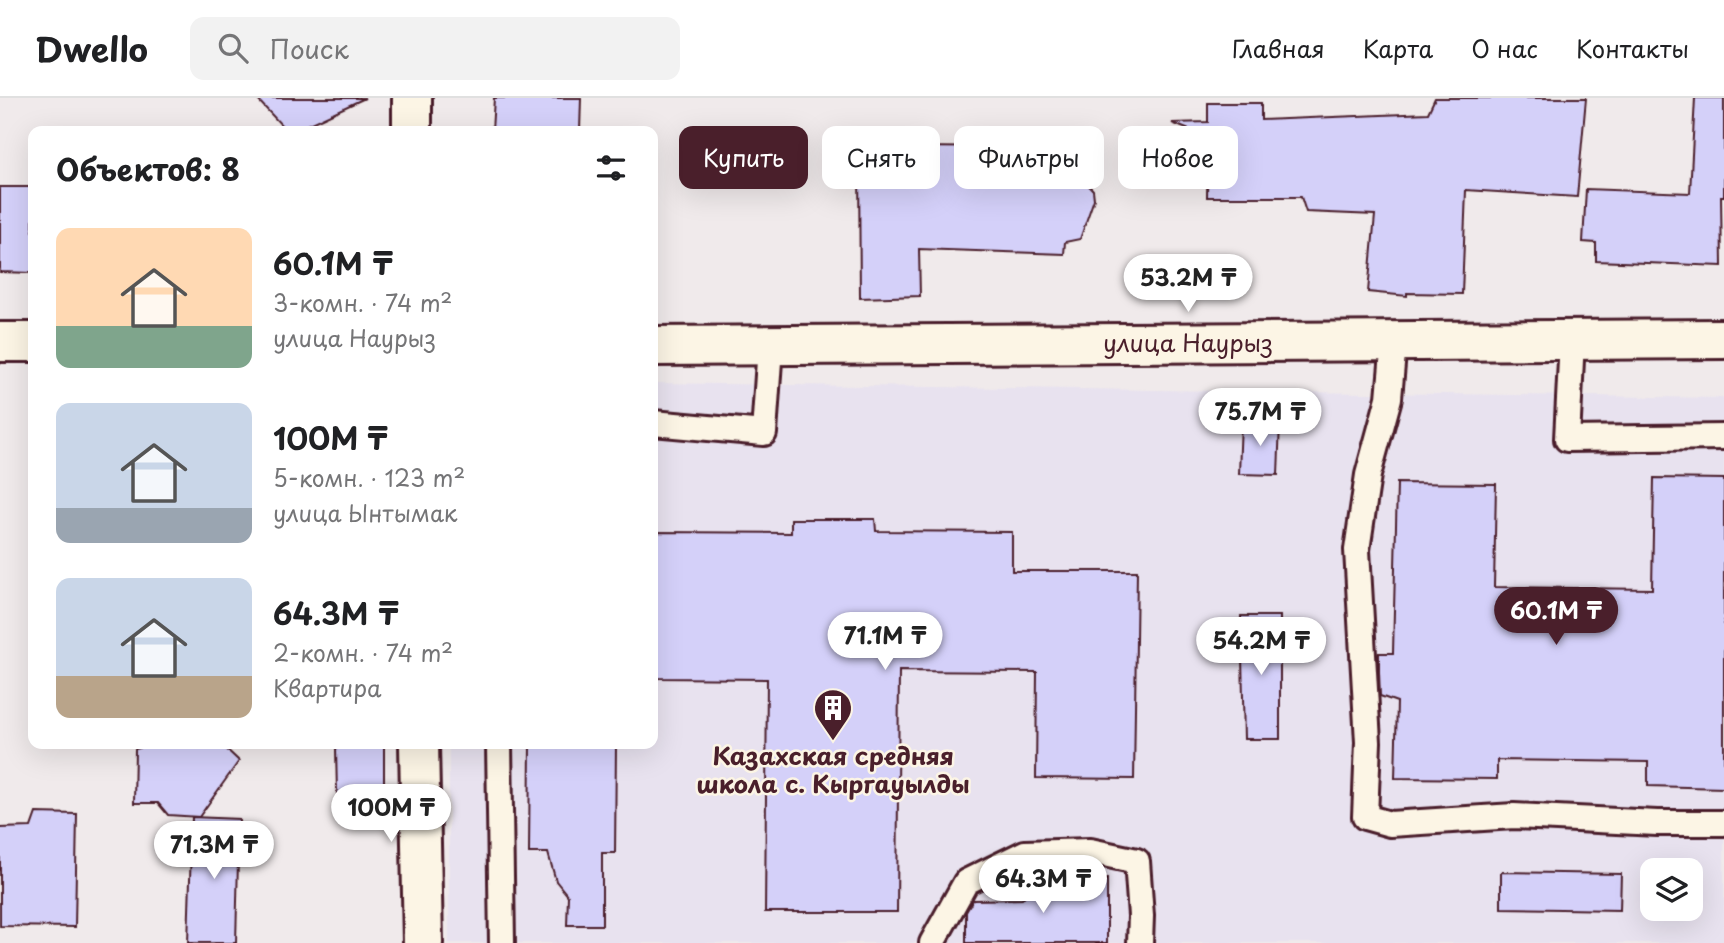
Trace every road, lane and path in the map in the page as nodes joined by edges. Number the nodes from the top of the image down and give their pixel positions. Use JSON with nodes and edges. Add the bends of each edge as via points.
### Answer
{"nodes":[{"id":1,"x":412,"y":98,"type":"edge"},
{"id":2,"x":412,"y":126,"type":"edge"},
{"id":3,"x":1724,"y":339,"type":"edge"},
{"id":4,"x":1572,"y":340,"type":"junction"},
{"id":5,"x":0,"y":342,"type":"edge"},
{"id":6,"x":28,"y":342,"type":"edge"},
{"id":7,"x":1394,"y":342,"type":"junction"},
{"id":8,"x":658,"y":346,"type":"edge"},
{"id":9,"x":770,"y":346,"type":"junction"},
{"id":10,"x":658,"y":423,"type":"edge"},
{"id":11,"x":1724,"y":437,"type":"edge"},
{"id":12,"x":419,"y":749,"type":"edge"},
{"id":13,"x":499,"y":749,"type":"edge"},
{"id":14,"x":1724,"y":823,"type":"edge"},
{"id":15,"x":423,"y":943,"type":"edge"},
{"id":16,"x":502,"y":943,"type":"edge"},
{"id":17,"x":932,"y":943,"type":"edge"},
{"id":18,"x":1140,"y":943,"type":"edge"}],
"edges":[{"from":1,"to":2,"type":"street"},
{"from":3,"to":4,"type":"street","name":"улица Наурыз"},
{"from":4,"to":7,"type":"street","name":"улица Наурыз"},
{"from":4,"to":11,"type":"lane","via":[[1567,439]]},
{"from":5,"to":6,"type":"street"},
{"from":7,"to":9,"type":"street","name":"улица Наурыз"},
{"from":7,"to":14,"type":"lane","via":[[1389,398],[1368,475],[1357,550],[1368,742],[1365,817],[1390,824],[1514,816]]},
{"from":8,"to":9,"type":"street","name":"улица Наурыз"},
{"from":9,"to":10,"type":"lane","via":[[764,433]]},
{"from":12,"to":15,"type":"street"},
{"from":13,"to":16,"type":"lane"},
{"from":17,"to":18,"type":"lane","via":[[966,882],[1025,853],[1090,851],[1137,862]]}]}
